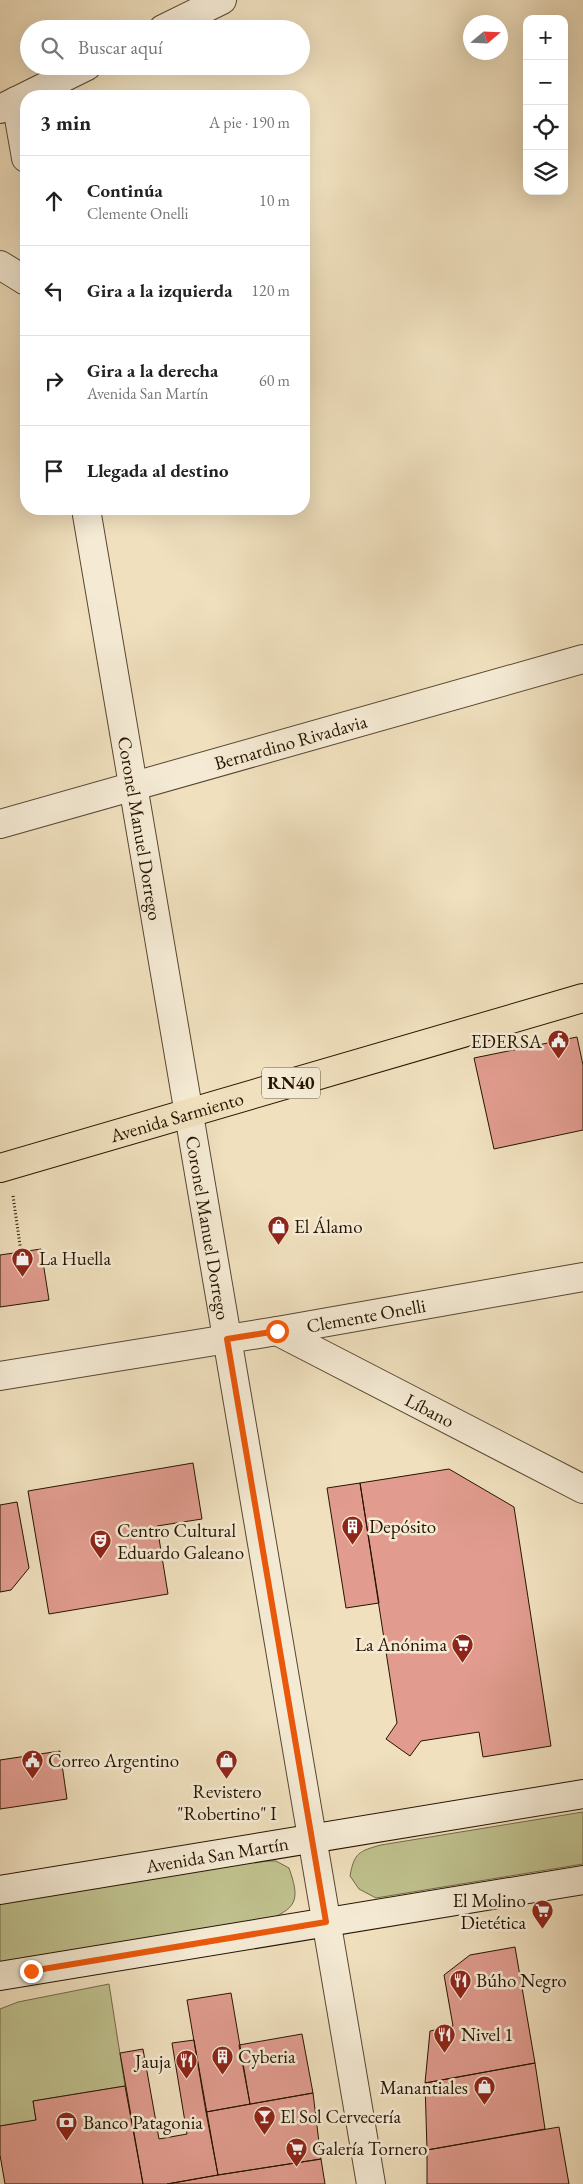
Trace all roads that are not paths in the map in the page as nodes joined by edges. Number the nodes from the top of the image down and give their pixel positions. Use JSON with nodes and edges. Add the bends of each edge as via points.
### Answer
{"nodes":[{"id":1,"x":222,"y":0,"type":"edge"},
{"id":2,"x":181,"y":20,"type":"edge"},
{"id":3,"x":69,"y":75,"type":"edge"},
{"id":4,"x":38,"y":90,"type":"edge"},
{"id":5,"x":20,"y":99,"type":"edge"},
{"id":6,"x":8,"y":105,"type":"edge"},
{"id":7,"x":20,"y":140,"type":"edge"},
{"id":8,"x":0,"y":265,"type":"edge"},
{"id":9,"x":20,"y":277,"type":"edge"},
{"id":10,"x":87,"y":515,"type":"edge"},
{"id":11,"x":583,"y":659,"type":"edge"},
{"id":12,"x":133,"y":786,"type":"junction"},
{"id":13,"x":0,"y":824,"type":"edge"},
{"id":14,"x":583,"y":998,"type":"edge"},
{"id":15,"x":188,"y":1113,"type":"junction"},
{"id":16,"x":4,"y":1167,"type":"edge"},
{"id":17,"x":583,"y":1277,"type":"edge"},
{"id":18,"x":277,"y":1331,"type":"junction"},
{"id":19,"x":227,"y":1339,"type":"junction"},
{"id":20,"x":0,"y":1376,"type":"edge"},
{"id":21,"x":583,"y":1489,"type":"edge"},
{"id":22,"x":583,"y":1794,"type":"edge"},
{"id":23,"x":312,"y":1839,"type":"junction"},
{"id":24,"x":583,"y":1880,"type":"edge"},
{"id":25,"x":0,"y":1890,"type":"edge"},
{"id":26,"x":326,"y":1922,"type":"junction"},
{"id":27,"x":0,"y":1976,"type":"edge"},
{"id":28,"x":370,"y":2184,"type":"edge"}],
"edges":[{"from":1,"to":2,"type":"street"},
{"from":3,"to":4,"type":"street"},
{"from":5,"to":6,"type":"street"},
{"from":6,"to":7,"type":"street"},
{"from":8,"to":9,"type":"street"},
{"from":10,"to":12,"type":"street","name":"Coronel Manuel Dorrego"},
{"from":11,"to":12,"type":"street","name":"Bernardino Rivadavia"},
{"from":12,"to":13,"type":"street","name":"Bernardino Rivadavia"},
{"from":12,"to":15,"type":"street","name":"Coronel Manuel Dorrego"},
{"from":14,"to":15,"type":"highway","name":"Avenida Sarmiento","number":"RN40"},
{"from":15,"to":16,"type":"highway","name":"Avenida Sarmiento","number":"RN40"},
{"from":15,"to":19,"type":"street","name":"Coronel Manuel Dorrego"},
{"from":17,"to":18,"type":"street","name":"Clemente Onelli"},
{"from":18,"to":19,"type":"street","name":"Clemente Onelli"},
{"from":18,"to":21,"type":"street","name":"Líbano"},
{"from":19,"to":20,"type":"street","name":"Clemente Onelli"},
{"from":19,"to":23,"type":"street","name":"Coronel Manuel Dorrego"},
{"from":22,"to":23,"type":"street","name":"Avenida San Martín"},
{"from":23,"to":25,"type":"street","name":"Avenida San Martín"},
{"from":23,"to":26,"type":"street","name":"Coronel Manuel Dorrego"},
{"from":24,"to":26,"type":"street"},
{"from":26,"to":27,"type":"street"},
{"from":26,"to":28,"type":"street","name":"Coronel Manuel Dorrego"}]}
